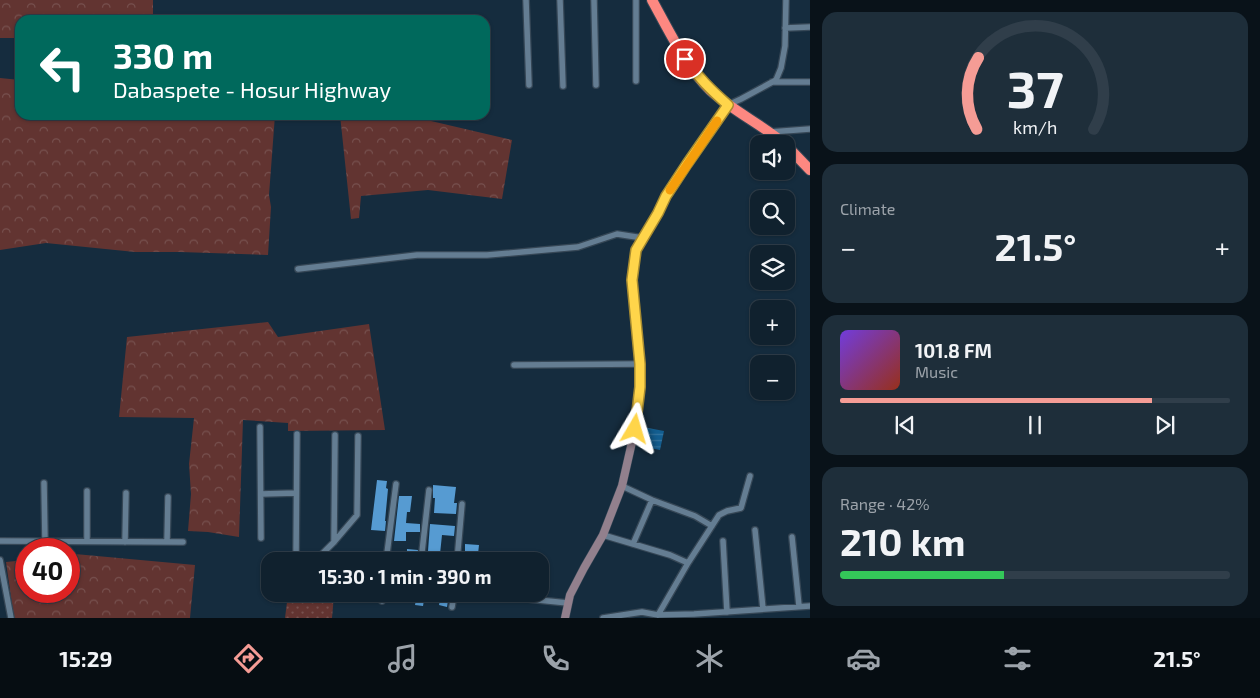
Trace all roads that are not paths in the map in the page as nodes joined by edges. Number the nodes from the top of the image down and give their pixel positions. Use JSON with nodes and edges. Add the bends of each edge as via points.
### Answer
{"nodes":[{"id":1,"x":526,"y":0,"type":"edge"},
{"id":2,"x":560,"y":0,"type":"edge"},
{"id":3,"x":594,"y":0,"type":"edge"},
{"id":4,"x":636,"y":0,"type":"edge"},
{"id":5,"x":652,"y":0,"type":"edge"},
{"id":6,"x":786,"y":0,"type":"edge"},
{"id":7,"x":786,"y":28,"type":"junction"},
{"id":8,"x":810,"y":28,"type":"edge"},
{"id":9,"x":636,"y":81,"type":"dead end"},
{"id":10,"x":772,"y":82,"type":"junction"},
{"id":11,"x":810,"y":82,"type":"edge"},
{"id":12,"x":596,"y":85,"type":"dead end"},
{"id":13,"x":529,"y":86,"type":"dead end"},
{"id":14,"x":563,"y":86,"type":"dead end"},
{"id":15,"x":728,"y":105,"type":"junction"},
{"id":16,"x":810,"y":129,"type":"edge"},
{"id":17,"x":770,"y":132,"type":"junction"},
{"id":18,"x":774,"y":135,"type":"edge"},
{"id":19,"x":795,"y":154,"type":"edge"},
{"id":20,"x":810,"y":170,"type":"edge"},
{"id":21,"x":644,"y":238,"type":"junction"},
{"id":22,"x":298,"y":269,"type":"dead end"},
{"id":23,"x":640,"y":364,"type":"junction"},
{"id":24,"x":514,"y":365,"type":"dead end"},
{"id":25,"x":260,"y":426,"type":"dead end"},
{"id":26,"x":298,"y":434,"type":"dead end"},
{"id":27,"x":334,"y":435,"type":"dead end"},
{"id":28,"x":358,"y":436,"type":"dead end"},
{"id":29,"x":750,"y":476,"type":"dead end"},
{"id":30,"x":44,"y":483,"type":"dead end"},
{"id":31,"x":396,"y":484,"type":"dead end"},
{"id":32,"x":622,"y":486,"type":"junction"},
{"id":33,"x":429,"y":490,"type":"dead end"},
{"id":34,"x":86,"y":492,"type":"dead end"},
{"id":35,"x":126,"y":493,"type":"dead end"},
{"id":36,"x":296,"y":493,"type":"junction"},
{"id":37,"x":260,"y":494,"type":"junction"},
{"id":38,"x":168,"y":497,"type":"dead end"},
{"id":39,"x":652,"y":500,"type":"junction"},
{"id":40,"x":462,"y":504,"type":"dead end"},
{"id":41,"x":712,"y":526,"type":"junction"},
{"id":42,"x":756,"y":530,"type":"dead end"},
{"id":43,"x":603,"y":535,"type":"junction"},
{"id":44,"x":792,"y":537,"type":"dead end"},
{"id":45,"x":45,"y":538,"type":"edge"},
{"id":46,"x":260,"y":538,"type":"dead end"},
{"id":47,"x":0,"y":541,"type":"edge"},
{"id":48,"x":15,"y":541,"type":"edge"},
{"id":49,"x":80,"y":541,"type":"edge"},
{"id":50,"x":87,"y":541,"type":"junction"},
{"id":51,"x":723,"y":541,"type":"dead end"},
{"id":52,"x":125,"y":542,"type":"junction"},
{"id":53,"x":167,"y":542,"type":"junction"},
{"id":54,"x":184,"y":542,"type":"dead end"},
{"id":55,"x":334,"y":542,"type":"junction"},
{"id":56,"x":633,"y":544,"type":"junction"},
{"id":57,"x":296,"y":552,"type":"edge"},
{"id":58,"x":324,"y":552,"type":"edge"},
{"id":59,"x":387,"y":552,"type":"edge"},
{"id":60,"x":422,"y":552,"type":"edge"},
{"id":61,"x":458,"y":552,"type":"edge"},
{"id":62,"x":0,"y":560,"type":"edge"},
{"id":63,"x":688,"y":563,"type":"junction"},
{"id":64,"x":549,"y":599,"type":"edge"},
{"id":65,"x":453,"y":602,"type":"edge"},
{"id":66,"x":568,"y":603,"type":"junction"},
{"id":67,"x":799,"y":606,"type":"junction"},
{"id":68,"x":810,"y":606,"type":"edge"},
{"id":69,"x":452,"y":607,"type":"dead end"},
{"id":70,"x":763,"y":609,"type":"junction"},
{"id":71,"x":727,"y":612,"type":"junction"},
{"id":72,"x":658,"y":615,"type":"junction"},
{"id":73,"x":11,"y":618,"type":"edge"},
{"id":74,"x":565,"y":618,"type":"edge"},
{"id":75,"x":603,"y":618,"type":"edge"}],
"edges":[{"from":1,"to":13,"type":"street"},
{"from":2,"to":14,"type":"street"},
{"from":3,"to":12,"type":"street"},
{"from":4,"to":9,"type":"street"},
{"from":5,"to":15,"type":"highway","via":[[685,59],[710,90]]},
{"from":6,"to":7,"type":"street"},
{"from":7,"to":8,"type":"street"},
{"from":7,"to":10,"type":"street","via":[[781,68]]},
{"from":10,"to":11,"type":"street"},
{"from":10,"to":15,"type":"street"},
{"from":15,"to":17,"type":"highway"},
{"from":15,"to":21,"type":"street","via":[[666,196]]},
{"from":16,"to":17,"type":"street"},
{"from":17,"to":18,"type":"highway"},
{"from":19,"to":20,"type":"highway"},
{"from":21,"to":22,"type":"street","via":[[616,234],[578,247],[486,255],[417,256]]},
{"from":21,"to":23,"type":"street","via":[[636,250],[632,280]]},
{"from":23,"to":24,"type":"street"},
{"from":23,"to":32,"type":"street","via":[[635,429]]},
{"from":25,"to":37,"type":"street"},
{"from":26,"to":36,"type":"street"},
{"from":27,"to":55,"type":"street"},
{"from":28,"to":55,"type":"street","via":[[357,516]]},
{"from":29,"to":41,"type":"street","via":[[741,508],[719,515]]},
{"from":30,"to":45,"type":"street"},
{"from":31,"to":59,"type":"street"},
{"from":32,"to":39,"type":"street"},
{"from":32,"to":43,"type":"street"},
{"from":33,"to":60,"type":"street"},
{"from":34,"to":50,"type":"street"},
{"from":35,"to":52,"type":"street"},
{"from":36,"to":37,"type":"street"},
{"from":36,"to":57,"type":"street"},
{"from":37,"to":46,"type":"street"},
{"from":38,"to":53,"type":"street"},
{"from":39,"to":41,"type":"street"},
{"from":39,"to":56,"type":"street"},
{"from":40,"to":61,"type":"street"},
{"from":41,"to":63,"type":"street"},
{"from":42,"to":70,"type":"street"},
{"from":43,"to":56,"type":"street"},
{"from":43,"to":66,"type":"street","via":[[580,574]]},
{"from":44,"to":67,"type":"street"},
{"from":47,"to":48,"type":"street"},
{"from":49,"to":50,"type":"street"},
{"from":50,"to":52,"type":"street"},
{"from":51,"to":71,"type":"street"},
{"from":52,"to":53,"type":"street"},
{"from":53,"to":54,"type":"street"},
{"from":55,"to":58,"type":"street"},
{"from":56,"to":63,"type":"street"},
{"from":62,"to":73,"type":"street"},
{"from":63,"to":72,"type":"street"},
{"from":64,"to":66,"type":"street"},
{"from":65,"to":69,"type":"street"},
{"from":66,"to":74,"type":"street"},
{"from":67,"to":68,"type":"street"},
{"from":67,"to":70,"type":"street"},
{"from":70,"to":71,"type":"street"},
{"from":71,"to":72,"type":"street"},
{"from":72,"to":75,"type":"street","via":[[642,612]]}]}
